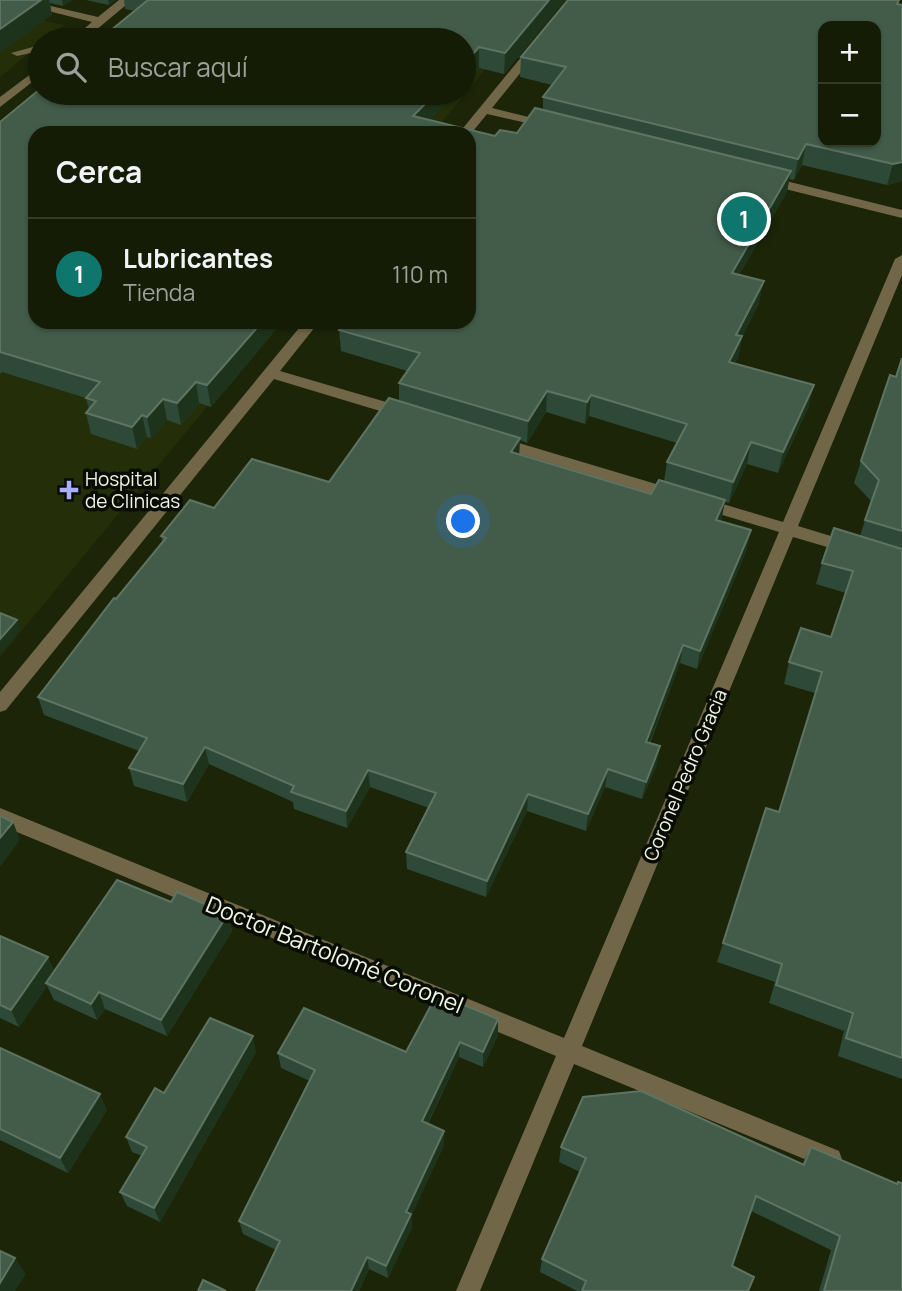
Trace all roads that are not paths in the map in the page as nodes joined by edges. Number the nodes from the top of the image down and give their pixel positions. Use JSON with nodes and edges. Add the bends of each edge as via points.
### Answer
{"nodes":[{"id":1,"x":11,"y":0,"type":"edge"},
{"id":2,"x":126,"y":0,"type":"edge"},
{"id":3,"x":100,"y":21,"type":"junction"},
{"id":4,"x":92,"y":28,"type":"edge"},
{"id":5,"x":541,"y":40,"type":"edge"},
{"id":6,"x":28,"y":51,"type":"edge"},
{"id":7,"x":17,"y":53,"type":"dead end"},
{"id":8,"x":28,"y":80,"type":"edge"},
{"id":9,"x":0,"y":103,"type":"edge"},
{"id":10,"x":484,"y":110,"type":"junction"},
{"id":11,"x":471,"y":126,"type":"edge"},
{"id":12,"x":565,"y":130,"type":"edge"},
{"id":13,"x":754,"y":177,"type":"edge"},
{"id":14,"x":902,"y":214,"type":"edge"},
{"id":15,"x":902,"y":259,"type":"edge"},
{"id":16,"x":306,"y":329,"type":"edge"},
{"id":17,"x":271,"y":373,"type":"junction"},
{"id":18,"x":417,"y":417,"type":"edge"},
{"id":19,"x":483,"y":437,"type":"edge"},
{"id":20,"x":788,"y":529,"type":"junction"},
{"id":21,"x":864,"y":552,"type":"edge"},
{"id":22,"x":0,"y":705,"type":"edge"},
{"id":23,"x":0,"y":816,"type":"edge"},
{"id":24,"x":569,"y":1051,"type":"junction"},
{"id":25,"x":851,"y":1167,"type":"edge"},
{"id":26,"x":468,"y":1291,"type":"edge"}],
"edges":[{"from":1,"to":3,"type":"street"},
{"from":2,"to":3,"type":"street"},
{"from":3,"to":4,"type":"street"},
{"from":5,"to":10,"type":"street"},
{"from":6,"to":7,"type":"street"},
{"from":8,"to":9,"type":"street"},
{"from":10,"to":11,"type":"street"},
{"from":10,"to":12,"type":"street"},
{"from":13,"to":14,"type":"street"},
{"from":15,"to":20,"type":"street","name":"Coronel Pedro Gracia"},
{"from":16,"to":17,"type":"street"},
{"from":17,"to":18,"type":"street"},
{"from":17,"to":22,"type":"street"},
{"from":19,"to":20,"type":"street"},
{"from":20,"to":21,"type":"street"},
{"from":20,"to":24,"type":"street","name":"Coronel Pedro Gracia"},
{"from":23,"to":24,"type":"street","name":"Doctor Bartolomé Coronel"},
{"from":24,"to":25,"type":"street","name":"Doctor Bartolomé Coronel"},
{"from":24,"to":26,"type":"street","name":"Coronel Pedro Gracia"}]}
